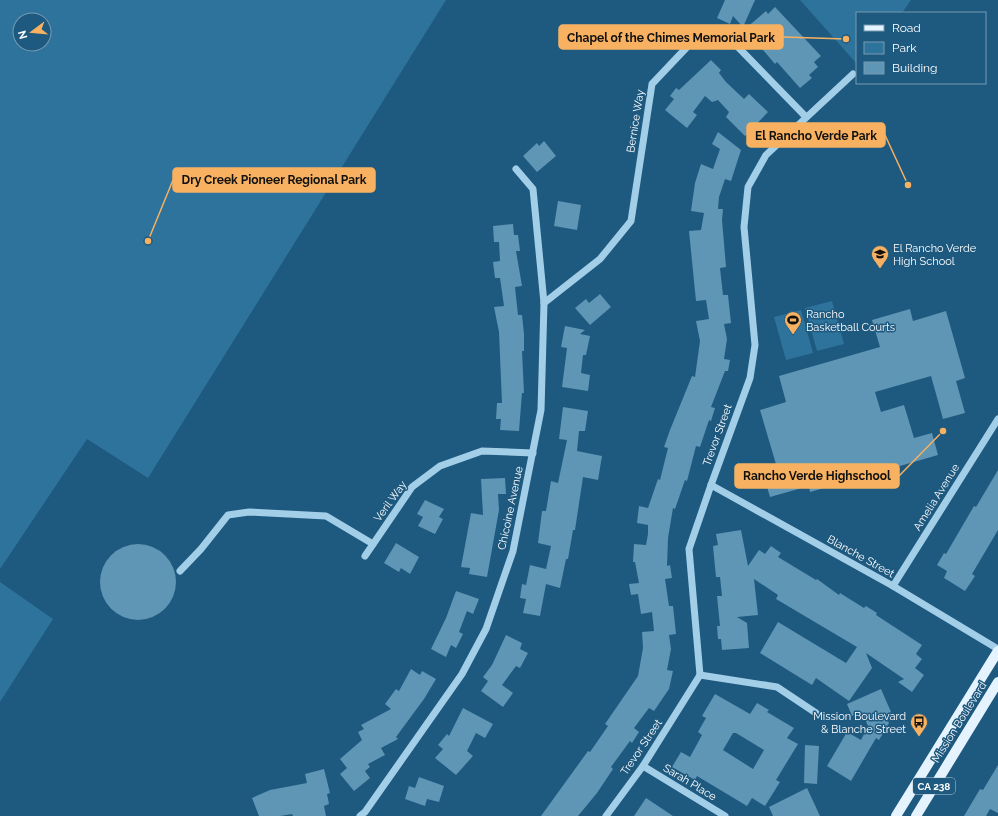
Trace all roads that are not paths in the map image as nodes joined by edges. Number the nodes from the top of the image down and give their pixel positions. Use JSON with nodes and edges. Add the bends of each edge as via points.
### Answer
{"nodes":[{"id":1,"x":853,"y":74,"type":"dead end"},
{"id":2,"x":806,"y":117,"type":"junction"},
{"id":3,"x":516,"y":169,"type":"dead end"},
{"id":4,"x":544,"y":303,"type":"junction"},
{"id":5,"x":998,"y":419,"type":"edge"},
{"id":6,"x":534,"y":453,"type":"junction"},
{"id":7,"x":711,"y":485,"type":"junction"},
{"id":8,"x":373,"y":544,"type":"junction"},
{"id":9,"x":365,"y":556,"type":"dead end"},
{"id":10,"x":180,"y":571,"type":"dead end"},
{"id":11,"x":893,"y":586,"type":"junction"},
{"id":12,"x":998,"y":650,"type":"edge"},
{"id":13,"x":700,"y":675,"type":"junction"},
{"id":14,"x":998,"y":682,"type":"edge"},
{"id":15,"x":816,"y":713,"type":"dead end"},
{"id":16,"x":643,"y":766,"type":"junction"},
{"id":17,"x":360,"y":816,"type":"edge"},
{"id":18,"x":606,"y":816,"type":"edge"},
{"id":19,"x":725,"y":816,"type":"edge"},
{"id":20,"x":896,"y":816,"type":"edge"},
{"id":21,"x":916,"y":816,"type":"edge"}],
"edges":[{"from":1,"to":2,"type":"street","name":"Trevor Street"},
{"from":2,"to":4,"type":"street","name":"Bernice Way","via":[[738,46],[709,36],[688,46],[652,84],[631,221],[600,259]]},
{"from":2,"to":7,"type":"street","name":"Trevor Street","via":[[766,155],[748,187],[744,227],[755,345],[750,378]]},
{"from":3,"to":4,"type":"street","name":"Chicoine Avenue","via":[[533,189]]},
{"from":4,"to":6,"type":"street","name":"Chicoine Avenue","via":[[541,410]]},
{"from":5,"to":11,"type":"street","name":"Amelia Avenue"},
{"from":6,"to":8,"type":"street","name":"Veril Way","via":[[482,451],[440,466],[412,487]]},
{"from":6,"to":17,"type":"street","name":"Chicoine Avenue","via":[[513,551],[486,629],[462,674],[370,806]]},
{"from":7,"to":11,"type":"street","name":"Blanche Street"},
{"from":7,"to":13,"type":"street","name":"Trevor Street","via":[[689,549]]},
{"from":8,"to":9,"type":"street","name":"Veril Way"},
{"from":8,"to":10,"type":"street","via":[[326,516],[249,512],[228,515]]},
{"from":11,"to":12,"type":"street","name":"Blanche Street"},
{"from":12,"to":20,"type":"main road","name":"Mission Boulevard","number":"CA 238"},
{"from":13,"to":15,"type":"street","via":[[778,687]]},
{"from":13,"to":16,"type":"street","name":"Trevor Street"},
{"from":14,"to":21,"type":"main road","name":"Mission Boulevard","number":"CA 238"},
{"from":16,"to":18,"type":"street","name":"Trevor Street"},
{"from":16,"to":19,"type":"street","name":"Sarah Place"}]}
